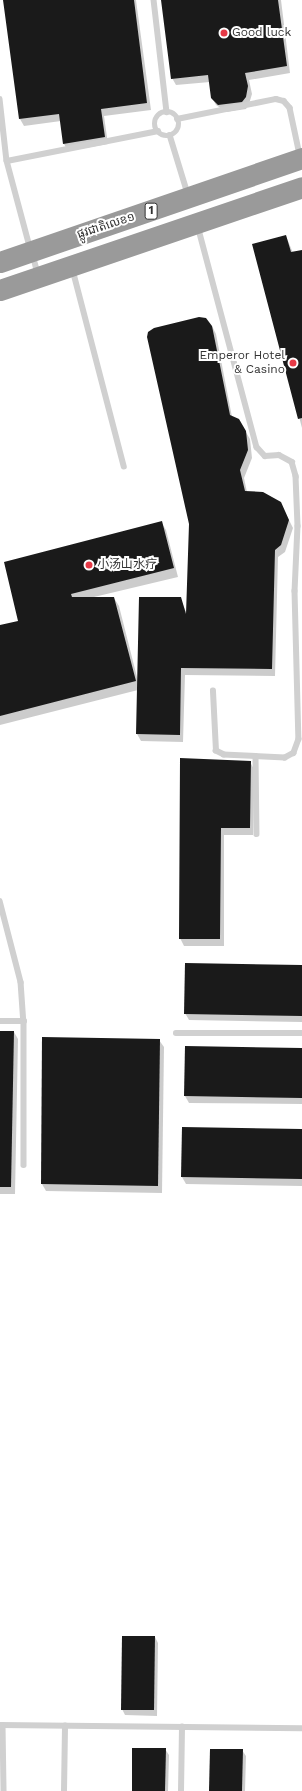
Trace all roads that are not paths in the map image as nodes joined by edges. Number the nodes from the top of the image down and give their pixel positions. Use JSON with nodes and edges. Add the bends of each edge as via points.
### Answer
{"nodes":[{"id":1,"x":154,"y":0,"type":"edge"},
{"id":2,"x":0,"y":99,"type":"edge"},
{"id":3,"x":167,"y":112,"type":"junction"},
{"id":4,"x":177,"y":119,"type":"junction"},
{"id":5,"x":158,"y":131,"type":"junction"},
{"id":6,"x":170,"y":135,"type":"junction"},
{"id":7,"x":301,"y":159,"type":"edge"},
{"id":8,"x":7,"y":161,"type":"junction"},
{"id":9,"x":302,"y":187,"type":"edge"},
{"id":10,"x":190,"y":199,"type":"junction"},
{"id":11,"x":197,"y":224,"type":"junction"},
{"id":12,"x":32,"y":251,"type":"junction"},
{"id":13,"x":0,"y":262,"type":"edge"},
{"id":14,"x":72,"y":266,"type":"junction"},
{"id":15,"x":39,"y":276,"type":"junction"},
{"id":16,"x":0,"y":290,"type":"edge"},
{"id":17,"x":124,"y":466,"type":"dead end"},
{"id":18,"x":213,"y":691,"type":"dead end"},
{"id":19,"x":256,"y":756,"type":"junction"},
{"id":20,"x":257,"y":834,"type":"dead end"},
{"id":21,"x":0,"y":901,"type":"edge"},
{"id":22,"x":0,"y":1020,"type":"edge"},
{"id":23,"x":24,"y":1021,"type":"junction"},
{"id":24,"x":176,"y":1033,"type":"dead end"},
{"id":25,"x":302,"y":1033,"type":"edge"},
{"id":26,"x":24,"y":1165,"type":"dead end"},
{"id":27,"x":2,"y":1725,"type":"edge"},
{"id":28,"x":64,"y":1726,"type":"junction"},
{"id":29,"x":182,"y":1727,"type":"junction"},
{"id":30,"x":302,"y":1728,"type":"edge"},
{"id":31,"x":4,"y":1791,"type":"edge"},
{"id":32,"x":64,"y":1791,"type":"edge"},
{"id":33,"x":181,"y":1791,"type":"edge"}],
"edges":[{"from":1,"to":3,"type":"lane"},
{"from":2,"to":8,"type":"lane"},
{"from":3,"to":4,"type":"lane"},
{"from":3,"to":5,"type":"lane","via":[[156,119]]},
{"from":4,"to":6,"type":"lane","via":[[177,129]]},
{"from":4,"to":7,"type":"lane","via":[[276,99],[284,101],[290,108]]},
{"from":5,"to":6,"type":"lane"},
{"from":5,"to":8,"type":"lane"},
{"from":6,"to":10,"type":"lane"},
{"from":7,"to":10,"type":"highway","name":"ផ្លូវជាតិលេខ១","number":"1"},
{"from":8,"to":12,"type":"lane"},
{"from":9,"to":11,"type":"highway","number":"1"},
{"from":10,"to":12,"type":"highway","name":"ផ្លូវជាតិលេខ១","number":"1"},
{"from":11,"to":14,"type":"highway","number":"1"},
{"from":11,"to":19,"type":"lane","via":[[257,447],[265,456],[279,455],[292,462],[296,476],[298,526],[295,591],[299,739],[294,753],[286,758]]},
{"from":12,"to":13,"type":"highway","name":"ផ្លូវជាតិលេខ១","number":"1"},
{"from":12,"to":15,"type":"lane"},
{"from":14,"to":15,"type":"highway","number":"1"},
{"from":14,"to":17,"type":"lane"},
{"from":15,"to":16,"type":"highway","number":"1"},
{"from":18,"to":19,"type":"lane","via":[[216,751],[224,755]]},
{"from":19,"to":20,"type":"lane"},
{"from":21,"to":23,"type":"lane","via":[[21,982]]},
{"from":22,"to":23,"type":"lane"},
{"from":23,"to":26,"type":"lane"},
{"from":24,"to":25,"type":"lane"},
{"from":27,"to":28,"type":"lane"},
{"from":27,"to":31,"type":"lane"},
{"from":28,"to":29,"type":"lane"},
{"from":28,"to":32,"type":"lane"},
{"from":29,"to":30,"type":"lane"},
{"from":29,"to":33,"type":"lane"}]}
